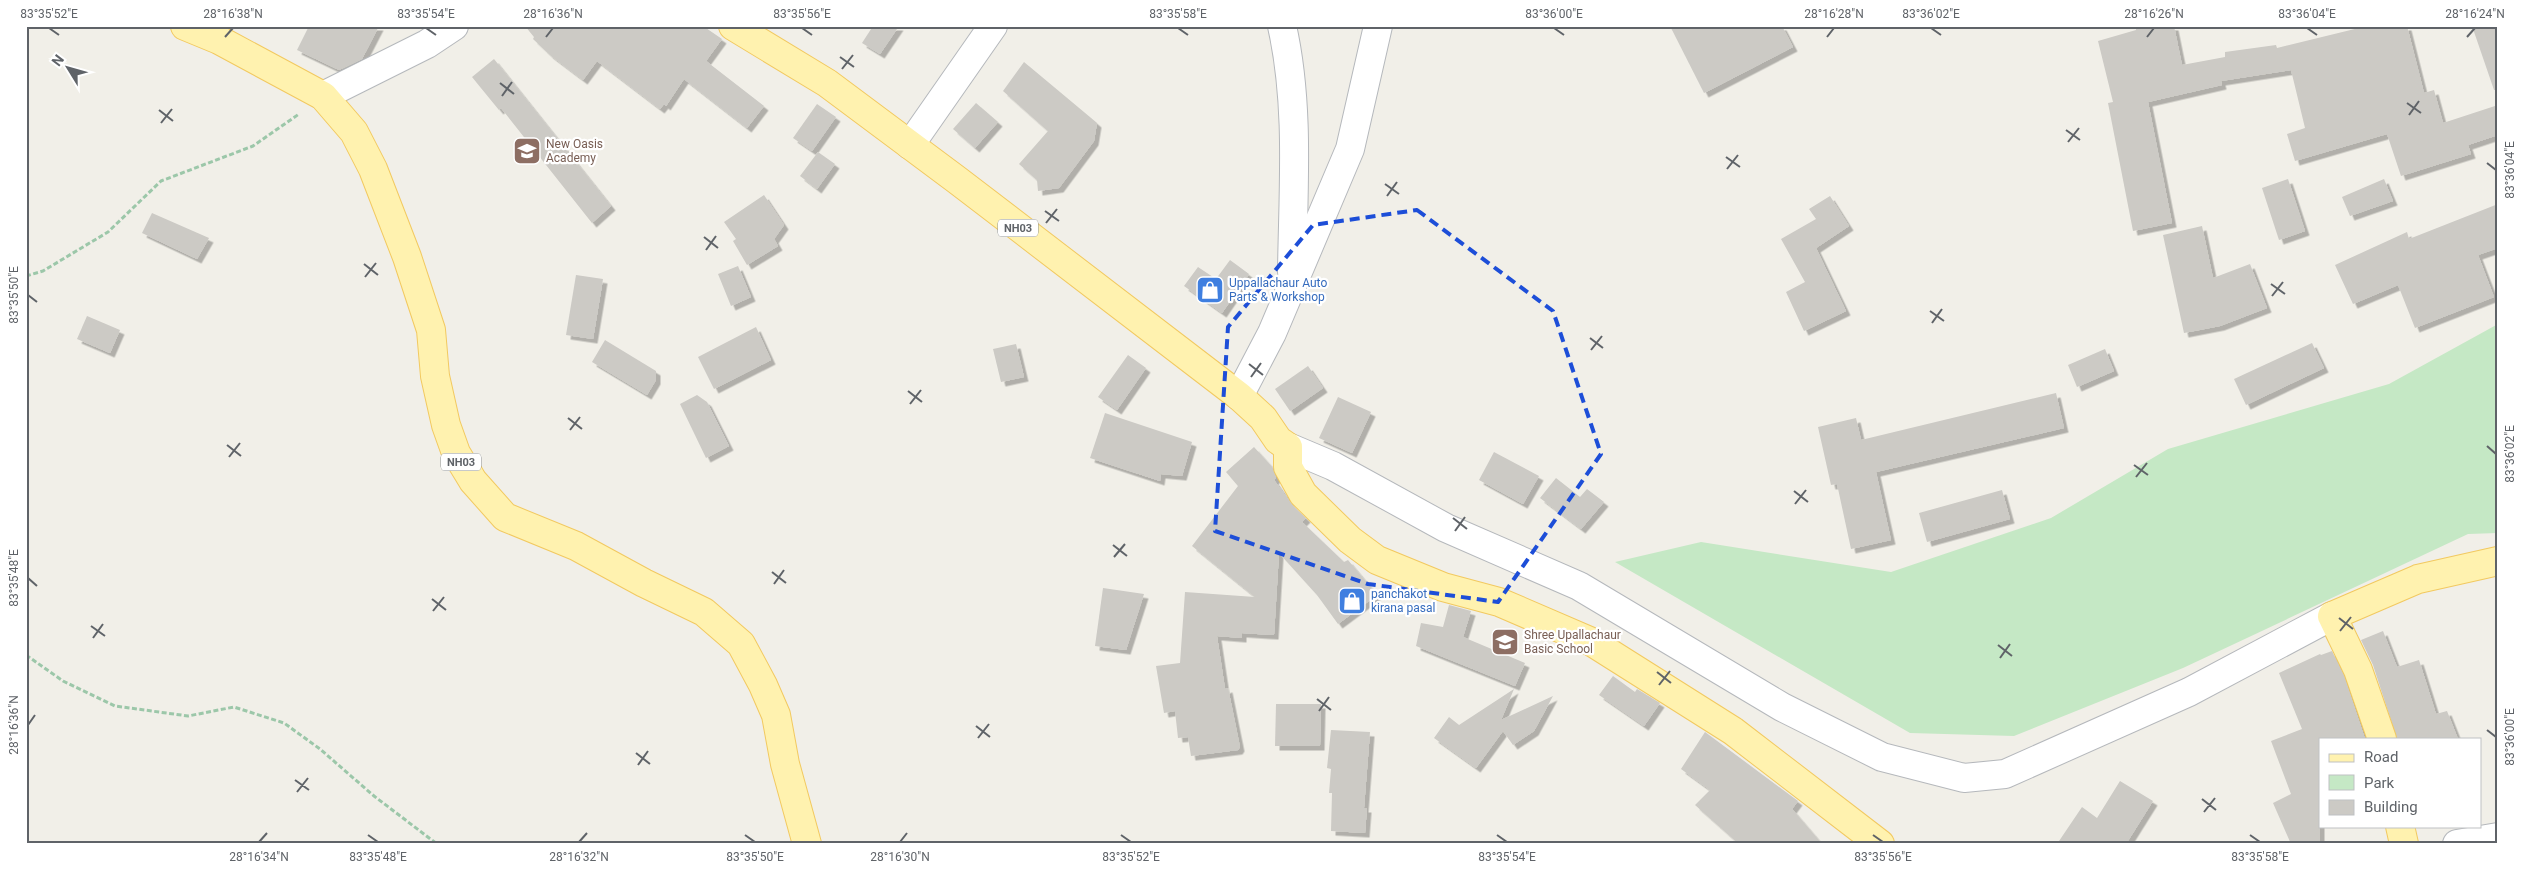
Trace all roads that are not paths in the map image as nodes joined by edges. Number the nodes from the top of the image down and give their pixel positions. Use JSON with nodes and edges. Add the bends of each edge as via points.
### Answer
{"nodes":[{"id":1,"x":185,"y":26,"type":"edge"},
{"id":2,"x":454,"y":26,"type":"edge"},
{"id":3,"x":733,"y":26,"type":"edge"},
{"id":4,"x":993,"y":26,"type":"edge"},
{"id":5,"x":1282,"y":26,"type":"edge"},
{"id":6,"x":1378,"y":26,"type":"edge"},
{"id":7,"x":324,"y":96,"type":"junction"},
{"id":8,"x":910,"y":145,"type":"junction"},
{"id":9,"x":1292,"y":286,"type":"junction"},
{"id":10,"x":1239,"y":396,"type":"junction"},
{"id":11,"x":1288,"y":447,"type":"junction"},
{"id":12,"x":2498,"y":561,"type":"edge"},
{"id":13,"x":2332,"y":616,"type":"junction"},
{"id":14,"x":2382,"y":738,"type":"edge"},
{"id":15,"x":2400,"y":828,"type":"edge"},
{"id":16,"x":2498,"y":837,"type":"edge"},
{"id":17,"x":808,"y":844,"type":"edge"},
{"id":18,"x":1880,"y":844,"type":"edge"},
{"id":19,"x":2404,"y":844,"type":"edge"},
{"id":20,"x":2456,"y":844,"type":"edge"}],
"edges":[{"from":1,"to":7,"type":"main road","number":"NH03","via":[[219,40]]},
{"from":2,"to":7,"type":"street","via":[[426,44]]},
{"from":3,"to":8,"type":"main road","number":"NH03","via":[[827,83]]},
{"from":4,"to":8,"type":"street"},
{"from":5,"to":9,"type":"street","via":[[1290,58],[1294,152]]},
{"from":6,"to":9,"type":"street","via":[[1350,149]]},
{"from":7,"to":17,"type":"main road","number":"NH03","via":[[354,132],[373,169],[407,257],[430,330],[435,376],[446,425],[456,453],[472,482],[506,516],[576,546],[704,612],[741,644],[776,715],[784,764]]},
{"from":8,"to":10,"type":"main road","number":"NH03"},
{"from":9,"to":10,"type":"street"},
{"from":10,"to":11,"type":"main road","number":"NH03"},
{"from":11,"to":13,"type":"street","via":[[1333,466],[1446,528],[1579,586],[1782,707],[1882,757],[1964,778],[2006,774],[2189,692]]},
{"from":11,"to":18,"type":"main road","via":[[1288,467],[1303,494],[1350,540],[1377,560],[1443,587],[1499,602],[1592,642],[1733,730]]},
{"from":12,"to":13,"type":"main road","via":[[2418,579]]},
{"from":13,"to":14,"type":"main road","via":[[2358,670]]},
{"from":15,"to":19,"type":"main road"},
{"from":16,"to":20,"type":"street"}]}
